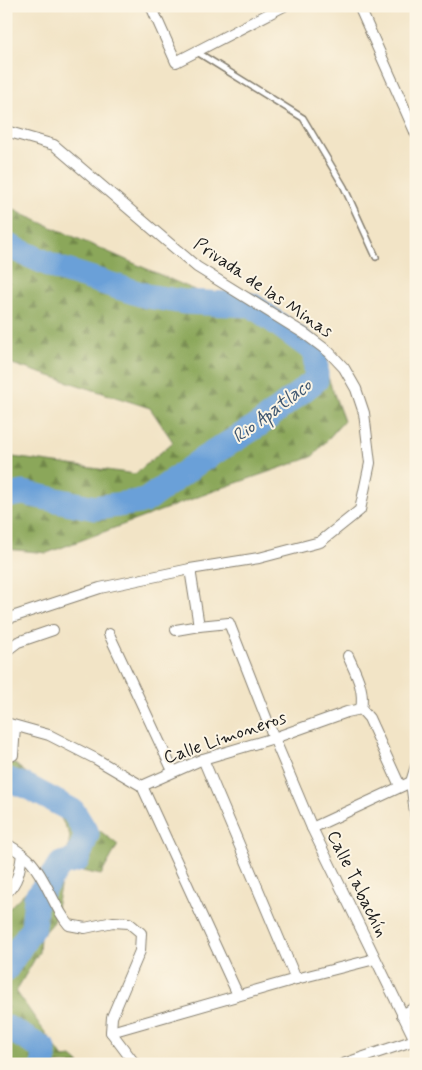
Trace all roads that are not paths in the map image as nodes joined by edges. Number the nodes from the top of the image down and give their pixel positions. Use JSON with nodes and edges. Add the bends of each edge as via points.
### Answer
{"nodes":[{"id":1,"x":151,"y":6,"type":"edge"},
{"id":2,"x":284,"y":6,"type":"edge"},
{"id":3,"x":359,"y":6,"type":"edge"},
{"id":4,"x":196,"y":51,"type":"junction"},
{"id":5,"x":6,"y":131,"type":"edge"},
{"id":6,"x":416,"y":134,"type":"edge"},
{"id":7,"x":376,"y":257,"type":"dead end"},
{"id":8,"x":190,"y":569,"type":"junction"},
{"id":9,"x":6,"y":618,"type":"edge"},
{"id":10,"x":199,"y":626,"type":"junction"},
{"id":11,"x":53,"y":630,"type":"dead end"},
{"id":12,"x":176,"y":630,"type":"dead end"},
{"id":13,"x":109,"y":634,"type":"dead end"},
{"id":14,"x":6,"y":651,"type":"edge"},
{"id":15,"x":348,"y":656,"type":"dead end"},
{"id":16,"x":361,"y":709,"type":"junction"},
{"id":17,"x":11,"y":725,"type":"edge"},
{"id":18,"x":274,"y":738,"type":"junction"},
{"id":19,"x":13,"y":755,"type":"dead end"},
{"id":20,"x":203,"y":759,"type":"junction"},
{"id":21,"x":416,"y":766,"type":"edge"},
{"id":22,"x":173,"y":771,"type":"junction"},
{"id":23,"x":411,"y":782,"type":"junction"},
{"id":24,"x":142,"y":786,"type":"junction"},
{"id":25,"x":400,"y":786,"type":"junction"},
{"id":26,"x":416,"y":820,"type":"edge"},
{"id":27,"x":312,"y":828,"type":"junction"},
{"id":28,"x":6,"y":843,"type":"edge"},
{"id":29,"x":22,"y":854,"type":"junction"},
{"id":30,"x":6,"y":893,"type":"edge"},
{"id":31,"x":375,"y":959,"type":"junction"},
{"id":32,"x":296,"y":979,"type":"junction"},
{"id":33,"x":238,"y":995,"type":"junction"},
{"id":34,"x":416,"y":1007,"type":"edge"},
{"id":35,"x":402,"y":1015,"type":"junction"},
{"id":36,"x":111,"y":1032,"type":"junction"},
{"id":37,"x":415,"y":1041,"type":"edge"},
{"id":38,"x":135,"y":1064,"type":"edge"},
{"id":39,"x":343,"y":1064,"type":"edge"}],
"edges":[{"from":1,"to":4,"type":"street","via":[[176,62]]},
{"from":2,"to":4,"type":"street"},
{"from":3,"to":6,"type":"street"},
{"from":4,"to":7,"type":"lane","via":[[303,118],[344,187]]},
{"from":5,"to":8,"type":"street","name":"Privada de las Minas","via":[[54,145],[197,267],[329,352],[344,368],[356,390],[364,413],[370,463],[360,510],[320,542],[259,558]]},
{"from":8,"to":9,"type":"street","name":"Privada de las Minas","via":[[100,588]]},
{"from":8,"to":10,"type":"street"},
{"from":10,"to":12,"type":"street"},
{"from":10,"to":18,"type":"street","name":"Calle Tabachín","via":[[229,623]]},
{"from":11,"to":14,"type":"street","via":[[18,642]]},
{"from":13,"to":22,"type":"street"},
{"from":15,"to":16,"type":"street","via":[[362,688]]},
{"from":16,"to":18,"type":"street","name":"Calle Limoneros"},
{"from":16,"to":25,"type":"street","via":[[369,718]]},
{"from":17,"to":19,"type":"street"},
{"from":17,"to":24,"type":"street","via":[[49,736]]},
{"from":18,"to":20,"type":"street","name":"Calle Limoneros"},
{"from":18,"to":27,"type":"street","name":"Calle Tabachín"},
{"from":20,"to":22,"type":"street","name":"Calle Limoneros"},
{"from":20,"to":32,"type":"street"},
{"from":21,"to":23,"type":"street"},
{"from":22,"to":24,"type":"street","name":"Calle Limoneros"},
{"from":23,"to":25,"type":"street"},
{"from":23,"to":26,"type":"street"},
{"from":24,"to":33,"type":"street"},
{"from":25,"to":27,"type":"street"},
{"from":27,"to":31,"type":"street","name":"Calle Tabachín"},
{"from":28,"to":29,"type":"street"},
{"from":29,"to":30,"type":"street","via":[[19,875]]},
{"from":29,"to":36,"type":"street","via":[[38,871],[68,925],[85,928],[113,922],[129,923],[141,933],[140,951],[112,1017]]},
{"from":31,"to":32,"type":"street"},
{"from":31,"to":35,"type":"street","name":"Calle Tabachín"},
{"from":32,"to":33,"type":"street"},
{"from":33,"to":36,"type":"street"},
{"from":34,"to":35,"type":"street"},
{"from":35,"to":37,"type":"street","name":"Calle Tabachín"},
{"from":36,"to":38,"type":"street"},
{"from":37,"to":39,"type":"street"}]}
